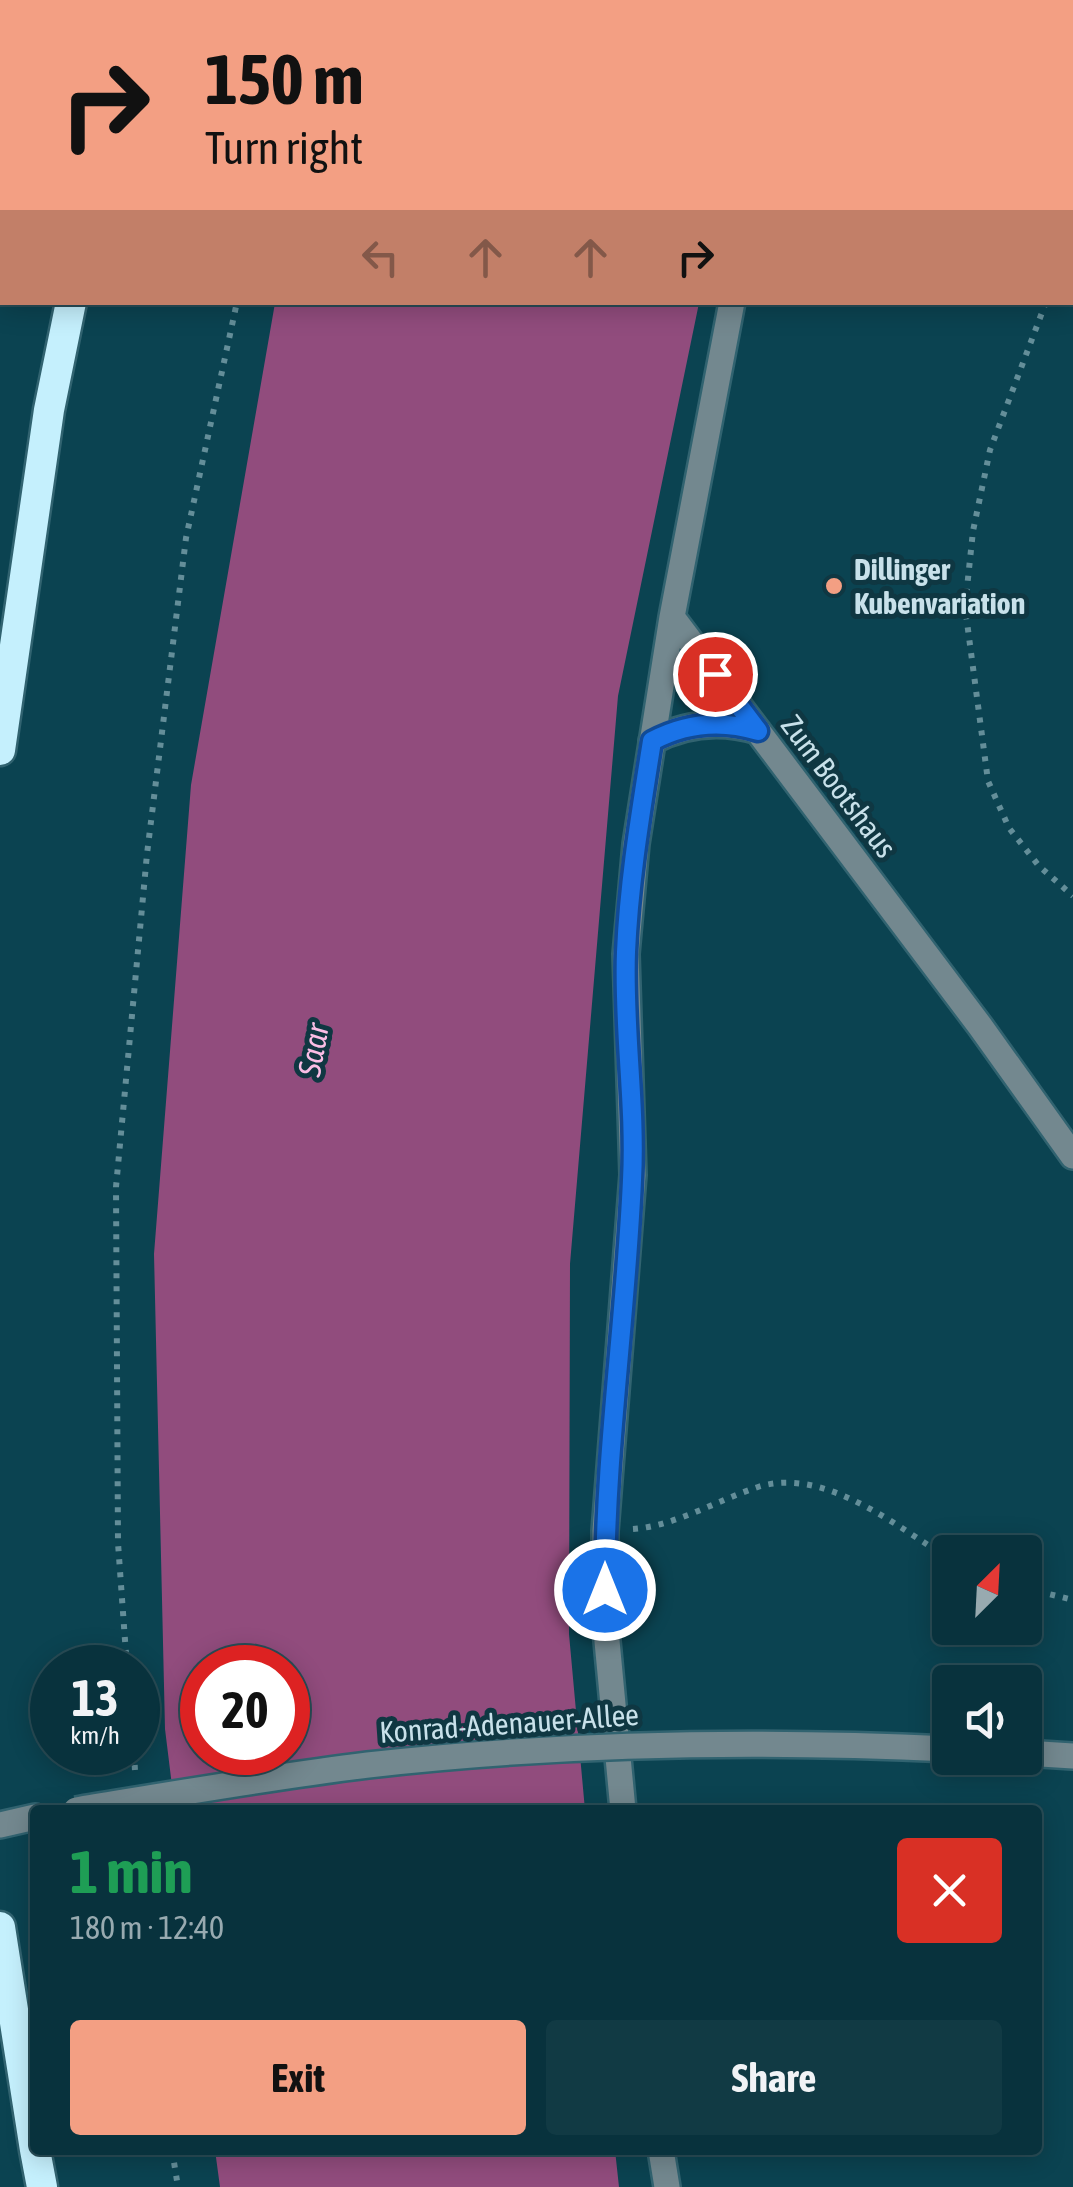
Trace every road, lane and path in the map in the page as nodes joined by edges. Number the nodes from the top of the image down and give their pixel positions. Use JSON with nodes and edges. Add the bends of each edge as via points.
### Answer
{"nodes":[{"id":1,"x":70,"y":305,"type":"edge"},
{"id":2,"x":236,"y":305,"type":"edge"},
{"id":3,"x":731,"y":305,"type":"edge"},
{"id":4,"x":1045,"y":305,"type":"edge"},
{"id":5,"x":672,"y":617,"type":"junction"},
{"id":6,"x":758,"y":731,"type":"junction"},
{"id":7,"x":652,"y":741,"type":"junction"},
{"id":8,"x":0,"y":750,"type":"edge"},
{"id":9,"x":1073,"y":896,"type":"edge"},
{"id":10,"x":1073,"y":1156,"type":"edge"},
{"id":11,"x":605,"y":1532,"type":"junction"},
{"id":12,"x":932,"y":1549,"type":"edge"},
{"id":13,"x":1042,"y":1592,"type":"edge"},
{"id":14,"x":1073,"y":1600,"type":"edge"},
{"id":15,"x":125,"y":1645,"type":"edge"},
{"id":16,"x":932,"y":1748,"type":"edge"},
{"id":17,"x":1042,"y":1754,"type":"edge"},
{"id":18,"x":1073,"y":1756,"type":"edge"},
{"id":19,"x":109,"y":1805,"type":"edge"},
{"id":20,"x":623,"y":1805,"type":"edge"},
{"id":21,"x":0,"y":1927,"type":"edge"},
{"id":22,"x":30,"y":2118,"type":"edge"},
{"id":23,"x":36,"y":2155,"type":"edge"},
{"id":24,"x":173,"y":2155,"type":"edge"},
{"id":25,"x":662,"y":2155,"type":"edge"},
{"id":26,"x":42,"y":2187,"type":"edge"},
{"id":27,"x":178,"y":2187,"type":"edge"},
{"id":28,"x":667,"y":2187,"type":"edge"}],
"edges":[{"from":1,"to":8,"type":"highway"},
{"from":2,"to":15,"type":"path","via":[[186,538],[116,1187],[118,1543]]},
{"from":3,"to":5,"type":"street"},
{"from":4,"to":9,"type":"path","via":[[990,450],[965,606],[988,781],[1009,828]]},
{"from":5,"to":6,"type":"street","name":"Zum Bootshaus"},
{"from":5,"to":7,"type":"street"},
{"from":6,"to":7,"type":"street","via":[[701,724]]},
{"from":6,"to":10,"type":"street","name":"Zum Bootshaus"},
{"from":7,"to":11,"type":"street","via":[[626,954],[633,1175]]},
{"from":11,"to":12,"type":"path","via":[[642,1528],[763,1485],[797,1484],[835,1492]]},
{"from":11,"to":20,"type":"street","via":[[605,1620]]},
{"from":13,"to":14,"type":"path"},
{"from":16,"to":19,"type":"street","name":"Konrad-Adenauer-Allee","bridge":true,"via":[[668,1744],[484,1756],[370,1765]]},
{"from":17,"to":18,"type":"street"},
{"from":21,"to":22,"type":"highway"},
{"from":23,"to":26,"type":"highway"},
{"from":24,"to":27,"type":"path"},
{"from":25,"to":28,"type":"street"}]}
